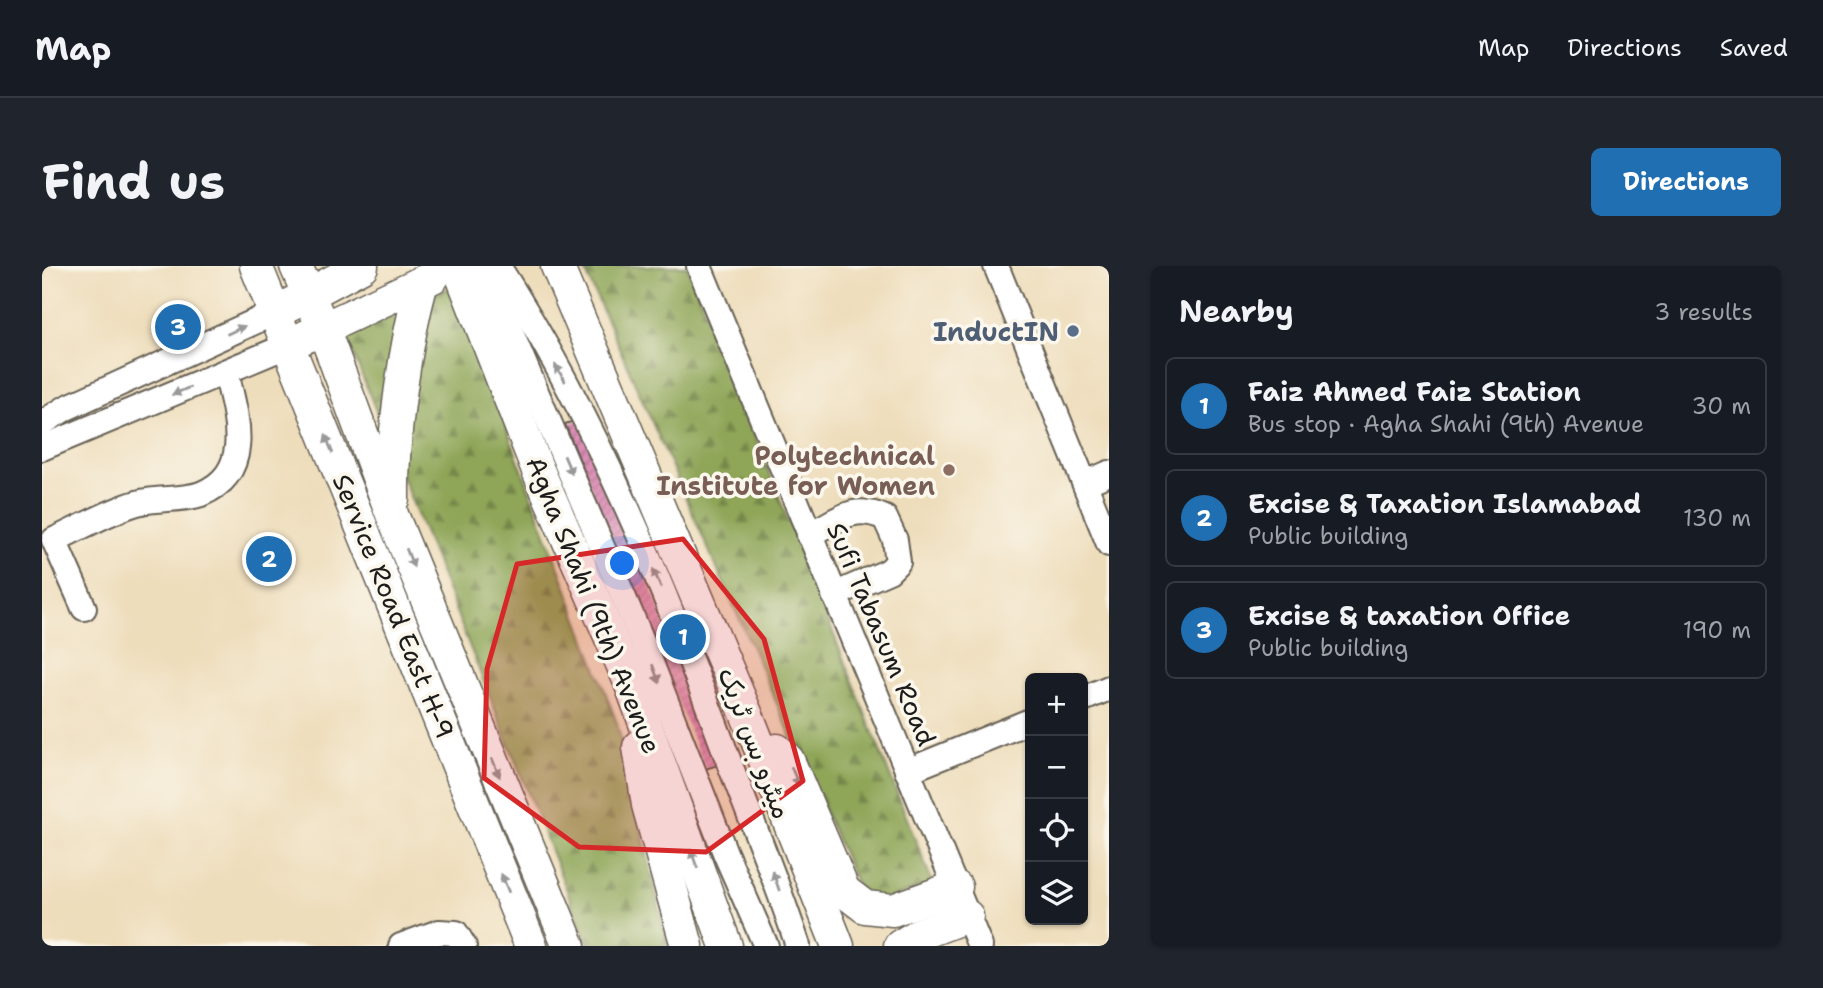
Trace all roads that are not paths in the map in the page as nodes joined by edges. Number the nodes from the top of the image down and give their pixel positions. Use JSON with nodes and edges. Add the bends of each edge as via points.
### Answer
{"nodes":[{"id":1,"x":256,"y":266,"type":"edge"},
{"id":2,"x":296,"y":266,"type":"edge"},
{"id":3,"x":362,"y":266,"type":"edge"},
{"id":4,"x":457,"y":266,"type":"edge"},
{"id":5,"x":485,"y":266,"type":"edge"},
{"id":6,"x":498,"y":266,"type":"edge"},
{"id":7,"x":557,"y":266,"type":"edge"},
{"id":8,"x":699,"y":266,"type":"edge"},
{"id":9,"x":996,"y":266,"type":"edge"},
{"id":10,"x":422,"y":282,"type":"junction"},
{"id":11,"x":307,"y":295,"type":"junction"},
{"id":12,"x":276,"y":312,"type":"junction"},
{"id":13,"x":323,"y":328,"type":"junction"},
{"id":14,"x":289,"y":345,"type":"junction"},
{"id":15,"x":226,"y":372,"type":"junction"},
{"id":16,"x":42,"y":423,"type":"edge"},
{"id":17,"x":42,"y":448,"type":"edge"},
{"id":18,"x":1109,"y":473,"type":"edge"},
{"id":19,"x":1086,"y":483,"type":"junction"},
{"id":20,"x":393,"y":517,"type":"junction"},
{"id":21,"x":809,"y":535,"type":"junction"},
{"id":22,"x":1109,"y":544,"type":"edge"},
{"id":23,"x":834,"y":595,"type":"junction"},
{"id":24,"x":84,"y":608,"type":"dead end"},
{"id":25,"x":630,"y":682,"type":"junction"},
{"id":26,"x":1109,"y":688,"type":"edge"},
{"id":27,"x":1088,"y":697,"type":"edge"},
{"id":28,"x":1025,"y":723,"type":"edge"},
{"id":29,"x":751,"y":725,"type":"junction"},
{"id":30,"x":907,"y":771,"type":"junction"},
{"id":31,"x":956,"y":887,"type":"junction"},
{"id":32,"x":967,"y":916,"type":"junction"},
{"id":33,"x":401,"y":946,"type":"edge"},
{"id":34,"x":464,"y":946,"type":"edge"},
{"id":35,"x":531,"y":946,"type":"edge"},
{"id":36,"x":569,"y":946,"type":"edge"},
{"id":37,"x":687,"y":946,"type":"edge"},
{"id":38,"x":726,"y":946,"type":"edge"},
{"id":39,"x":766,"y":946,"type":"edge"},
{"id":40,"x":798,"y":946,"type":"edge"},
{"id":41,"x":838,"y":946,"type":"edge"},
{"id":42,"x":900,"y":946,"type":"edge"},
{"id":43,"x":980,"y":946,"type":"edge"}],
"edges":[{"from":1,"to":12,"type":"main road","name":"Service Road East H-9"},
{"from":2,"to":11,"type":"main road","name":"Service Road East H-9"},
{"from":3,"to":11,"type":"main road"},
{"from":4,"to":10,"type":"main road"},
{"from":4,"to":25,"type":"main road","name":"Agha Shahi (9th) Avenue","via":[[537,468]]},
{"from":5,"to":39,"type":"street","one_way":true},
{"from":40,"to":6,"type":"street","name":"میٹرو بس ٹریک","one_way":true,"via":[[683,638],[588,419]]},
{"from":7,"to":29,"type":"main road"},
{"from":8,"to":21,"type":"street","name":"Sufi Tabasum Road"},
{"from":9,"to":19,"type":"street"},
{"from":10,"to":13,"type":"main road"},
{"from":10,"to":20,"type":"main road","via":[[412,318],[392,472]]},
{"from":11,"to":12,"type":"main road"},
{"from":11,"to":13,"type":"main road","name":"Service Road East H-9"},
{"from":12,"to":14,"type":"main road","name":"Service Road East H-9"},
{"from":16,"to":12,"type":"street","one_way":true},
{"from":13,"to":14,"type":"main road"},
{"from":13,"to":20,"type":"main road","name":"Service Road East H-9"},
{"from":14,"to":15,"type":"street"},
{"from":35,"to":14,"type":"main road","name":"Service Road East H-9","one_way":true},
{"from":15,"to":17,"type":"street","one_way":true},
{"from":15,"to":24,"type":"street","via":[[240,447],[234,466],[219,484],[200,495],[138,502],[54,540]]},
{"from":18,"to":19,"type":"street"},
{"from":19,"to":22,"type":"street"},
{"from":20,"to":36,"type":"main road","name":"Service Road East H-9","one_way":true},
{"from":21,"to":23,"type":"street","name":"Sufi Tabasum Road"},
{"from":21,"to":23,"type":"street","via":[[854,511],[886,518],[898,562],[889,571]]},
{"from":23,"to":30,"type":"street","name":"Sufi Tabasum Road"},
{"from":25,"to":37,"type":"main road","via":[[648,805]]},
{"from":38,"to":25,"type":"main road","name":"Agha Shahi (9th) Avenue","one_way":true},
{"from":26,"to":27,"type":"street"},
{"from":28,"to":30,"type":"street"},
{"from":29,"to":31,"type":"main road","one_way":true,"via":[[788,760],[844,891],[865,907],[892,910]]},
{"from":29,"to":41,"type":"main road"},
{"from":30,"to":31,"type":"street","name":"Sufi Tabasum Road"},
{"from":31,"to":32,"type":"street","name":"Sufi Tabasum Road"},
{"from":32,"to":42,"type":"main road"},
{"from":32,"to":43,"type":"street","name":"Sufi Tabasum Road"},
{"from":33,"to":34,"type":"street","via":[[439,932],[456,933]]}]}
